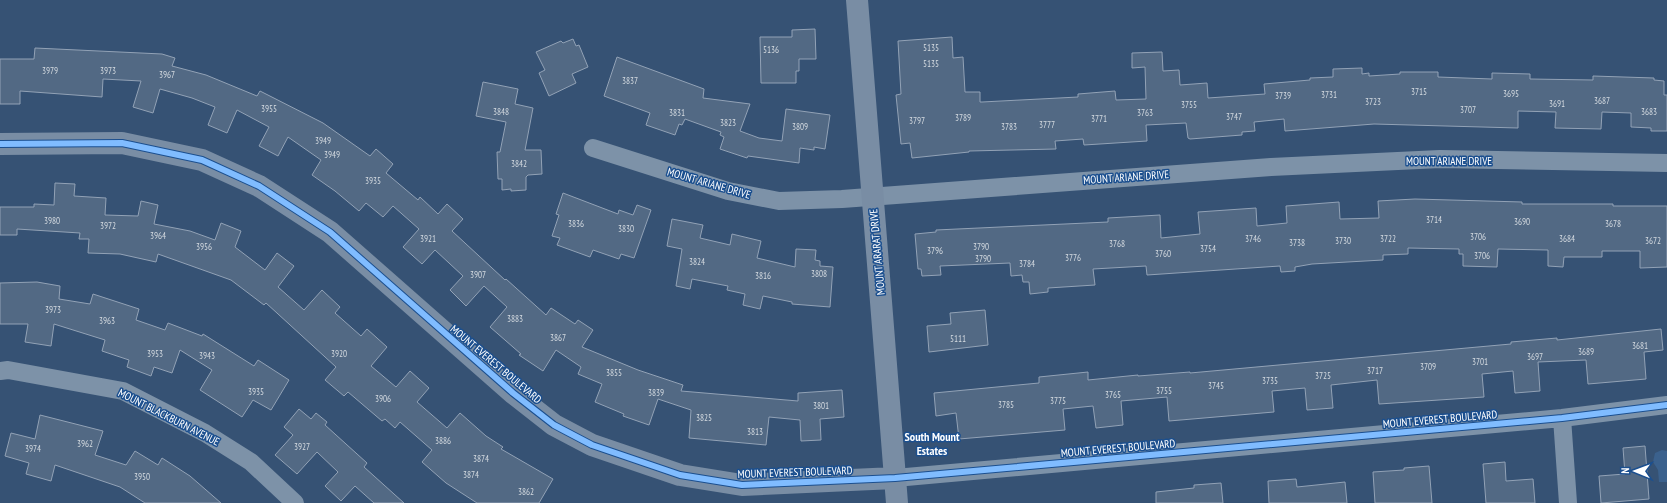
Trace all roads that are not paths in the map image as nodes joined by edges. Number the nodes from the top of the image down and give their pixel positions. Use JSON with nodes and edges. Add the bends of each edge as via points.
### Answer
{"nodes":[{"id":1,"x":857,"y":0,"type":"edge"},
{"id":2,"x":0,"y":144,"type":"edge"},
{"id":3,"x":592,"y":148,"type":"dead end"},
{"id":4,"x":1667,"y":164,"type":"edge"},
{"id":5,"x":872,"y":195,"type":"junction"},
{"id":6,"x":0,"y":371,"type":"edge"},
{"id":7,"x":1667,"y":405,"type":"edge"},
{"id":8,"x":1562,"y":418,"type":"junction"},
{"id":9,"x":895,"y":478,"type":"junction"},
{"id":10,"x":296,"y":503,"type":"edge"},
{"id":11,"x":898,"y":503,"type":"edge"},
{"id":12,"x":1568,"y":503,"type":"edge"}],
"edges":[{"from":1,"to":5,"type":"street","name":"MOUNT ARARAT DRIVE"},
{"from":2,"to":9,"type":"street","name":"MOUNT EVEREST BOULEVARD","via":[[122,143],[202,160],[259,186],[330,232],[512,394],[554,425],[592,446],[680,476],[742,485]]},
{"from":3,"to":5,"type":"street","name":"MOUNT ARIANE DRIVE","via":[[728,191],[779,201],[842,199]]},
{"from":4,"to":5,"type":"street","name":"MOUNT ARIANE DRIVE","via":[[1424,160],[1263,167]]},
{"from":5,"to":9,"type":"street","name":"MOUNT ARARAT DRIVE"},
{"from":6,"to":10,"type":"street","name":"MOUNT BLACKBURN AVENUE","via":[[8,370],[123,391],[205,433],[251,462]]},
{"from":7,"to":8,"type":"street","name":"MOUNT EVEREST BOULEVARD"},
{"from":8,"to":9,"type":"street","name":"MOUNT EVEREST BOULEVARD"},
{"from":8,"to":12,"type":"street"},
{"from":9,"to":11,"type":"street","name":"MOUNT ARARAT DRIVE"}]}
